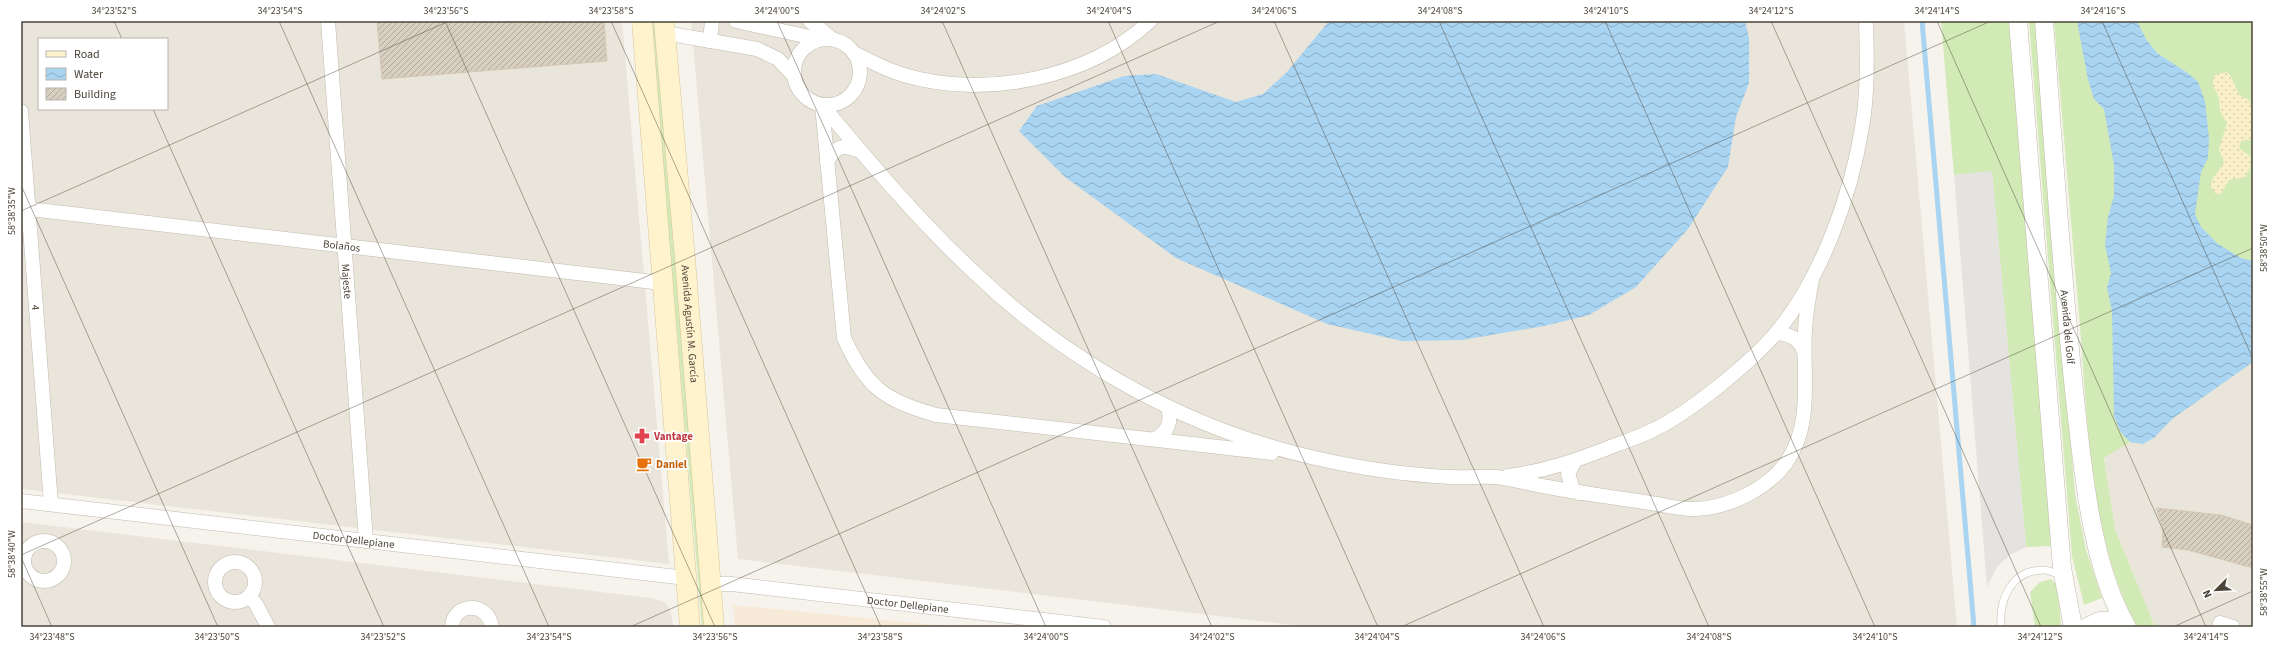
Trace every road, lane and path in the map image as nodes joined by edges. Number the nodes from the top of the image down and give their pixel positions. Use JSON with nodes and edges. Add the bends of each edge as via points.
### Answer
{"nodes":[{"id":1,"x":328,"y":21,"type":"edge"},
{"id":2,"x":712,"y":21,"type":"edge"},
{"id":3,"x":736,"y":21,"type":"edge"},
{"id":4,"x":810,"y":21,"type":"edge"},
{"id":5,"x":1150,"y":21,"type":"edge"},
{"id":6,"x":1866,"y":21,"type":"edge"},
{"id":7,"x":2018,"y":21,"type":"edge"},
{"id":8,"x":2044,"y":21,"type":"edge"},
{"id":9,"x":643,"y":22,"type":"edge"},
{"id":10,"x":665,"y":27,"type":"edge"},
{"id":11,"x":826,"y":39,"type":"junction"},
{"id":12,"x":710,"y":41,"type":"junction"},
{"id":13,"x":854,"y":53,"type":"junction"},
{"id":14,"x":793,"y":75,"type":"junction"},
{"id":15,"x":822,"y":106,"type":"junction"},
{"id":16,"x":21,"y":111,"type":"edge"},
{"id":17,"x":860,"y":151,"type":"junction"},
{"id":18,"x":827,"y":161,"type":"junction"},
{"id":19,"x":25,"y":208,"type":"edge"},
{"id":20,"x":343,"y":244,"type":"junction"},
{"id":21,"x":1812,"y":278,"type":"junction"},
{"id":22,"x":662,"y":283,"type":"junction"},
{"id":23,"x":1776,"y":333,"type":"junction"},
{"id":24,"x":1804,"y":352,"type":"junction"},
{"id":25,"x":1168,"y":407,"type":"junction"},
{"id":26,"x":1155,"y":439,"type":"junction"},
{"id":27,"x":1312,"y":458,"type":"junction"},
{"id":28,"x":1575,"y":461,"type":"junction"},
{"id":29,"x":1496,"y":477,"type":"junction"},
{"id":30,"x":1579,"y":493,"type":"junction"},
{"id":31,"x":21,"y":500,"type":"edge"},
{"id":32,"x":51,"y":504,"type":"junction"},
{"id":33,"x":366,"y":541,"type":"junction"},
{"id":34,"x":2064,"y":576,"type":"junction"},
{"id":35,"x":686,"y":578,"type":"junction"},
{"id":36,"x":711,"y":584,"type":"junction"},
{"id":37,"x":249,"y":596,"type":"dead end"},
{"id":38,"x":2125,"y":624,"type":"edge"},
{"id":39,"x":268,"y":627,"type":"edge"},
{"id":40,"x":452,"y":627,"type":"edge"},
{"id":41,"x":492,"y":627,"type":"edge"},
{"id":42,"x":690,"y":627,"type":"edge"},
{"id":43,"x":714,"y":627,"type":"edge"},
{"id":44,"x":1104,"y":627,"type":"edge"},
{"id":45,"x":2001,"y":627,"type":"edge"},
{"id":46,"x":2073,"y":627,"type":"edge"},
{"id":47,"x":2087,"y":627,"type":"edge"}],
"edges":[{"from":1,"to":20,"type":"street","name":"Majeste"},
{"from":2,"to":12,"type":"street"},
{"from":3,"to":11,"type":"street"},
{"from":4,"to":11,"type":"street"},
{"from":5,"to":13,"type":"street","via":[[1126,40],[1080,65],[1035,79],[980,86],[928,81],[882,67]]},
{"from":6,"to":21,"type":"street","via":[[1867,50],[1862,126],[1844,200]]},
{"from":7,"to":34,"type":"street"},
{"from":8,"to":38,"type":"street","name":"Avenida del Golf","via":[[2067,318],[2081,455],[2098,549],[2109,586]]},
{"from":9,"to":22,"type":"main road"},
{"from":10,"to":12,"type":"street"},
{"from":10,"to":36,"type":"main road","name":"Avenida Agustín M. García"},
{"from":11,"to":13,"type":"street","via":[[848,46]]},
{"from":11,"to":14,"type":"street","via":[[811,43],[797,56]]},
{"from":12,"to":14,"type":"street","via":[[757,49],[778,59]]},
{"from":13,"to":15,"type":"street","via":[[859,63],[858,85],[844,101]]},
{"from":14,"to":15,"type":"street","via":[[802,95]]},
{"from":15,"to":17,"type":"street"},
{"from":15,"to":18,"type":"street"},
{"from":16,"to":19,"type":"street","name":"4"},
{"from":17,"to":18,"type":"street","via":[[841,147],[833,152]]},
{"from":17,"to":25,"type":"street","via":[[915,214],[977,276],[1015,308],[1084,359]]},
{"from":18,"to":26,"type":"street","via":[[844,338],[855,362],[884,394],[904,406],[936,415]]},
{"from":19,"to":20,"type":"street","name":"Bolaños"},
{"from":19,"to":32,"type":"street","name":"4"},
{"from":20,"to":22,"type":"street","name":"Bolaños"},
{"from":20,"to":33,"type":"street","name":"Majeste"},
{"from":21,"to":23,"type":"street"},
{"from":21,"to":24,"type":"street"},
{"from":22,"to":35,"type":"main road"},
{"from":23,"to":24,"type":"street","via":[[1794,337]]},
{"from":23,"to":28,"type":"street","via":[[1731,376],[1681,414],[1654,430]]},
{"from":24,"to":30,"type":"street","via":[[1806,406],[1796,445],[1775,475],[1757,489],[1729,502],[1694,510]]},
{"from":25,"to":26,"type":"street","via":[[1170,424],[1166,431]]},
{"from":25,"to":27,"type":"street","via":[[1230,434]]},
{"from":26,"to":27,"type":"street"},
{"from":27,"to":29,"type":"street","via":[[1354,466],[1451,477]]},
{"from":28,"to":29,"type":"street","via":[[1535,472]]},
{"from":28,"to":30,"type":"street","via":[[1568,474],[1573,489]]},
{"from":29,"to":30,"type":"street"},
{"from":31,"to":32,"type":"street","name":"Doctor Dellepiane"},
{"from":32,"to":33,"type":"street","name":"Doctor Dellepiane"},
{"from":33,"to":35,"type":"street","name":"Doctor Dellepiane"},
{"from":34,"to":45,"type":"lane","via":[[2044,570],[2019,578],[2008,589],[2002,602]]},
{"from":34,"to":46,"type":"street"},
{"from":35,"to":42,"type":"main road"},
{"from":36,"to":43,"type":"main road","name":"Avenida Agustín M. García"},
{"from":36,"to":44,"type":"street","name":"Doctor Dellepiane","via":[[731,584]]},
{"from":37,"to":39,"type":"street"},
{"from":38,"to":47,"type":"street","via":[[2100,621]]},
{"from":40,"to":41,"type":"street","via":[[454,617],[459,612],[471,608],[484,611]]}]}
